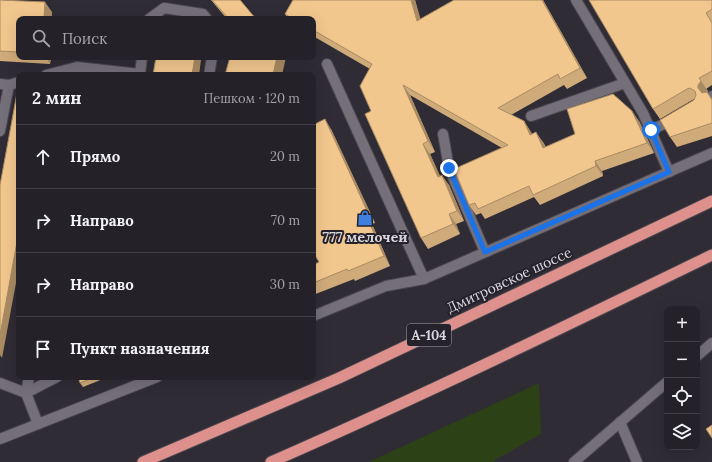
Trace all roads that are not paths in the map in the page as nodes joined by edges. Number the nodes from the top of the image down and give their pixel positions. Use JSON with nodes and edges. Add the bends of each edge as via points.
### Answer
{"nodes":[{"id":1,"x":576,"y":0,"type":"edge"},
{"id":2,"x":153,"y":16,"type":"edge"},
{"id":3,"x":205,"y":16,"type":"edge"},
{"id":4,"x":142,"y":60,"type":"edge"},
{"id":5,"x":212,"y":60,"type":"edge"},
{"id":6,"x":328,"y":64,"type":"dead end"},
{"id":7,"x":77,"y":71,"type":"edge"},
{"id":8,"x":98,"y":72,"type":"edge"},
{"id":9,"x":140,"y":72,"type":"edge"},
{"id":10,"x":210,"y":72,"type":"edge"},
{"id":11,"x":9,"y":83,"type":"edge"},
{"id":12,"x":625,"y":83,"type":"junction"},
{"id":13,"x":684,"y":113,"type":"edge"},
{"id":14,"x":531,"y":116,"type":"dead end"},
{"id":15,"x":651,"y":130,"type":"junction"},
{"id":16,"x":0,"y":131,"type":"edge"},
{"id":17,"x":443,"y":134,"type":"dead end"},
{"id":18,"x":712,"y":153,"type":"edge"},
{"id":19,"x":669,"y":172,"type":"junction"},
{"id":20,"x":712,"y":201,"type":"edge"},
{"id":21,"x":485,"y":252,"type":"junction"},
{"id":22,"x":712,"y":255,"type":"edge"},
{"id":23,"x":424,"y":279,"type":"junction"},
{"id":24,"x":316,"y":315,"type":"edge"},
{"id":25,"x":712,"y":343,"type":"edge"},
{"id":26,"x":700,"y":353,"type":"edge"},
{"id":27,"x":28,"y":380,"type":"edge"},
{"id":28,"x":51,"y":380,"type":"edge"},
{"id":29,"x":149,"y":380,"type":"edge"},
{"id":30,"x":0,"y":383,"type":"edge"},
{"id":31,"x":664,"y":385,"type":"edge"},
{"id":32,"x":26,"y":393,"type":"junction"},
{"id":33,"x":620,"y":422,"type":"junction"},
{"id":34,"x":38,"y":424,"type":"junction"},
{"id":35,"x":0,"y":439,"type":"edge"},
{"id":36,"x":143,"y":462,"type":"edge"},
{"id":37,"x":271,"y":462,"type":"edge"},
{"id":38,"x":574,"y":462,"type":"edge"},
{"id":39,"x":637,"y":462,"type":"edge"}],
"edges":[{"from":1,"to":12,"type":"street"},
{"from":2,"to":3,"type":"street","via":[[164,8]]},
{"from":4,"to":9,"type":"street"},
{"from":5,"to":10,"type":"street"},
{"from":6,"to":23,"type":"street"},
{"from":7,"to":8,"type":"street"},
{"from":11,"to":16,"type":"street"},
{"from":12,"to":14,"type":"street"},
{"from":12,"to":15,"type":"street"},
{"from":13,"to":15,"type":"street"},
{"from":15,"to":19,"type":"street"},
{"from":17,"to":21,"type":"street","via":[[449,168]]},
{"from":18,"to":19,"type":"street"},
{"from":19,"to":21,"type":"street"},
{"from":20,"to":36,"type":"highway","name":"Дмитровское шоссе","number":"А-104","via":[[339,378]]},
{"from":21,"to":23,"type":"street"},
{"from":22,"to":37,"type":"highway","via":[[373,417]]},
{"from":23,"to":24,"type":"street","via":[[386,286]]},
{"from":25,"to":26,"type":"street"},
{"from":27,"to":32,"type":"street"},
{"from":28,"to":32,"type":"street"},
{"from":29,"to":34,"type":"street"},
{"from":30,"to":32,"type":"street"},
{"from":31,"to":33,"type":"street"},
{"from":32,"to":34,"type":"street"},
{"from":33,"to":38,"type":"street"},
{"from":33,"to":39,"type":"street"},
{"from":34,"to":35,"type":"street"}]}
